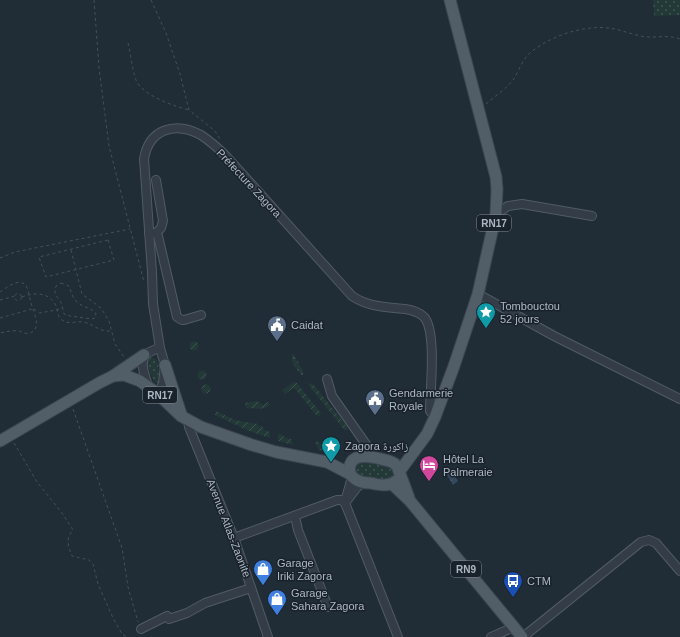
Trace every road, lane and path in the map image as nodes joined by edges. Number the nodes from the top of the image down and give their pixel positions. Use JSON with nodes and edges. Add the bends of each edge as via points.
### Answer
{"nodes":[{"id":1,"x":94,"y":0,"type":"edge"},
{"id":2,"x":151,"y":0,"type":"edge"},
{"id":3,"x":450,"y":0,"type":"edge"},
{"id":4,"x":680,"y":39,"type":"edge"},
{"id":5,"x":128,"y":43,"type":"dead end"},
{"id":6,"x":189,"y":110,"type":"junction"},
{"id":7,"x":479,"y":110,"type":"junction"},
{"id":8,"x":221,"y":141,"type":"dead end"},
{"id":9,"x":156,"y":180,"type":"dead end"},
{"id":10,"x":496,"y":214,"type":"junction"},
{"id":11,"x":592,"y":216,"type":"dead end"},
{"id":12,"x":131,"y":229,"type":"junction"},
{"id":13,"x":153,"y":233,"type":"junction"},
{"id":14,"x":71,"y":249,"type":"junction"},
{"id":15,"x":0,"y":258,"type":"edge"},
{"id":16,"x":76,"y":269,"type":"junction"},
{"id":17,"x":145,"y":287,"type":"dead end"},
{"id":18,"x":0,"y":292,"type":"edge"},
{"id":19,"x":478,"y":294,"type":"junction"},
{"id":20,"x":30,"y":295,"type":"junction"},
{"id":21,"x":15,"y":296,"type":"junction"},
{"id":22,"x":22,"y":297,"type":"junction"},
{"id":23,"x":0,"y":300,"type":"edge"},
{"id":24,"x":62,"y":306,"type":"junction"},
{"id":25,"x":33,"y":309,"type":"junction"},
{"id":26,"x":57,"y":310,"type":"junction"},
{"id":27,"x":201,"y":315,"type":"dead end"},
{"id":28,"x":0,"y":318,"type":"edge"},
{"id":29,"x":112,"y":331,"type":"junction"},
{"id":30,"x":0,"y":333,"type":"edge"},
{"id":31,"x":160,"y":348,"type":"junction"},
{"id":32,"x":144,"y":355,"type":"junction"},
{"id":33,"x":129,"y":364,"type":"junction"},
{"id":34,"x":165,"y":365,"type":"junction"},
{"id":35,"x":113,"y":376,"type":"junction"},
{"id":36,"x":327,"y":379,"type":"dead end"},
{"id":37,"x":148,"y":386,"type":"junction"},
{"id":38,"x":158,"y":394,"type":"junction"},
{"id":39,"x":680,"y":398,"type":"edge"},
{"id":40,"x":69,"y":400,"type":"junction"},
{"id":41,"x":435,"y":417,"type":"junction"},
{"id":42,"x":185,"y":418,"type":"junction"},
{"id":43,"x":10,"y":436,"type":"junction"},
{"id":44,"x":0,"y":441,"type":"edge"},
{"id":45,"x":370,"y":457,"type":"junction"},
{"id":46,"x":355,"y":459,"type":"junction"},
{"id":47,"x":327,"y":462,"type":"junction"},
{"id":48,"x":397,"y":469,"type":"junction"},
{"id":49,"x":351,"y":476,"type":"junction"},
{"id":50,"x":364,"y":482,"type":"junction"},
{"id":51,"x":392,"y":484,"type":"junction"},
{"id":52,"x":410,"y":501,"type":"junction"},
{"id":53,"x":345,"y":503,"type":"junction"},
{"id":54,"x":295,"y":516,"type":"junction"},
{"id":55,"x":234,"y":538,"type":"junction"},
{"id":56,"x":680,"y":571,"type":"edge"},
{"id":57,"x":251,"y":588,"type":"junction"},
{"id":58,"x":328,"y":607,"type":"dead end"},
{"id":59,"x":514,"y":628,"type":"junction"},
{"id":60,"x":141,"y":629,"type":"joint"},
{"id":61,"x":127,"y":637,"type":"edge"},
{"id":62,"x":268,"y":637,"type":"edge"},
{"id":63,"x":398,"y":637,"type":"edge"},
{"id":64,"x":491,"y":637,"type":"edge"},
{"id":65,"x":522,"y":637,"type":"edge"}],
"edges":[{"from":1,"to":12,"type":"path","via":[[109,146]]},
{"from":2,"to":6,"type":"path","via":[[166,33]]},
{"from":3,"to":7,"type":"main road","number":"RN17"},
{"from":4,"to":7,"type":"path","via":[[642,36],[608,28],[581,30],[558,37],[546,42],[528,56],[511,82]]},
{"from":5,"to":6,"type":"path","via":[[136,79],[142,89]]},
{"from":6,"to":8,"type":"path","via":[[214,131]]},
{"from":7,"to":10,"type":"main road","number":"RN17","via":[[496,177]]},
{"from":9,"to":13,"type":"street","via":[[163,221],[161,228]]},
{"from":10,"to":11,"type":"street","via":[[508,206],[522,204]]},
{"from":10,"to":19,"type":"main road","number":"RN17"},
{"from":12,"to":15,"type":"path","via":[[15,252]]},
{"from":12,"to":17,"type":"path"},
{"from":13,"to":27,"type":"street","via":[[177,317],[184,320]]},
{"from":13,"to":31,"type":"street","name":"Préfecture Zagora","via":[[152,304]]},
{"from":13,"to":41,"type":"street","name":"Préfecture Zagora","via":[[144,168],[147,147],[158,133],[170,130],[184,129],[200,135],[227,157],[352,296],[367,304],[407,309],[424,317],[430,330],[430,411]]},
{"from":14,"to":16,"type":"path"},
{"from":14,"to":16,"type":"path","via":[[39,257],[46,277]]},
{"from":14,"to":16,"type":"path","via":[[108,240],[114,260]]},
{"from":16,"to":29,"type":"path","via":[[82,294],[102,308]]},
{"from":18,"to":20,"type":"path","via":[[17,282],[23,282]]},
{"from":19,"to":39,"type":"street","via":[[554,336]]},
{"from":19,"to":41,"type":"main road","number":"RN17"},
{"from":20,"to":22,"type":"path"},
{"from":20,"to":25,"type":"path"},
{"from":20,"to":26,"type":"path","via":[[38,293],[50,298]]},
{"from":21,"to":22,"type":"path","via":[[18,294]]},
{"from":21,"to":22,"type":"path","via":[[18,301]]},
{"from":21,"to":23,"type":"path"},
{"from":24,"to":24,"type":"path","via":[[64,314],[95,318],[96,313],[77,302],[69,286],[61,283],[56,286],[55,293]]},
{"from":24,"to":26,"type":"path"},
{"from":25,"to":26,"type":"path","via":[[39,313]]},
{"from":25,"to":28,"type":"path"},
{"from":25,"to":30,"type":"path","via":[[37,324],[30,334],[12,330]]},
{"from":26,"to":29,"type":"path","via":[[60,319],[66,322],[83,322],[105,332]]},
{"from":29,"to":33,"type":"path","via":[[115,344]]},
{"from":31,"to":32,"type":"street"},
{"from":31,"to":34,"type":"street","name":"Préfecture Zagora"},
{"from":32,"to":33,"type":"main road"},
{"from":32,"to":37,"type":"street","via":[[142,365]]},
{"from":33,"to":35,"type":"main road"},
{"from":34,"to":38,"type":"street","via":[[163,383]]},
{"from":34,"to":42,"type":"main road"},
{"from":35,"to":37,"type":"main road","number":"RN17","via":[[124,375]]},
{"from":35,"to":40,"type":"main road"},
{"from":36,"to":45,"type":"street","via":[[332,396],[370,450]]},
{"from":37,"to":38,"type":"main road","number":"RN17"},
{"from":38,"to":42,"type":"main road","number":"RN17"},
{"from":40,"to":43,"type":"main road"},
{"from":40,"to":60,"type":"path","via":[[122,548],[128,587]]},
{"from":41,"to":48,"type":"main road","number":"RN17","via":[[422,440]]},
{"from":42,"to":47,"type":"main road","number":"RN17","via":[[211,431],[252,445]]},
{"from":42,"to":55,"type":"street","name":"Avenue Atlas-Zaonite"},
{"from":43,"to":44,"type":"main road"},
{"from":43,"to":61,"type":"path","via":[[37,482],[73,530],[68,535],[67,546],[72,556],[89,560],[93,564],[98,584],[113,618],[122,634]]},
{"from":45,"to":46,"type":"main road","number":"RN17"},
{"from":45,"to":48,"type":"main road","number":"RN17"},
{"from":46,"to":47,"type":"main road","number":"RN17"},
{"from":46,"to":49,"type":"main road","via":[[350,467]]},
{"from":47,"to":49,"type":"main road","number":"RN17"},
{"from":48,"to":51,"type":"main road","number":"RN17","via":[[396,481]]},
{"from":48,"to":52,"type":"main road","number":"RN9"},
{"from":49,"to":50,"type":"main road","number":"RN17"},
{"from":49,"to":53,"type":"street"},
{"from":50,"to":51,"type":"main road","number":"RN17"},
{"from":50,"to":53,"type":"street"},
{"from":51,"to":52,"type":"main road","number":"RN9"},
{"from":52,"to":59,"type":"main road","number":"RN9"},
{"from":53,"to":54,"type":"street","via":[[337,500]]},
{"from":53,"to":63,"type":"street"},
{"from":54,"to":55,"type":"street"},
{"from":54,"to":58,"type":"street"},
{"from":55,"to":57,"type":"street","name":"Avenue Atlas-Zaonite"},
{"from":56,"to":65,"type":"street","via":[[653,540],[644,540]]},
{"from":57,"to":60,"type":"street","via":[[205,603],[169,619],[167,616]]},
{"from":57,"to":62,"type":"street","name":"Avenue Atlas-Zaonite"},
{"from":59,"to":64,"type":"street"},
{"from":59,"to":65,"type":"main road","number":"RN9"}]}
